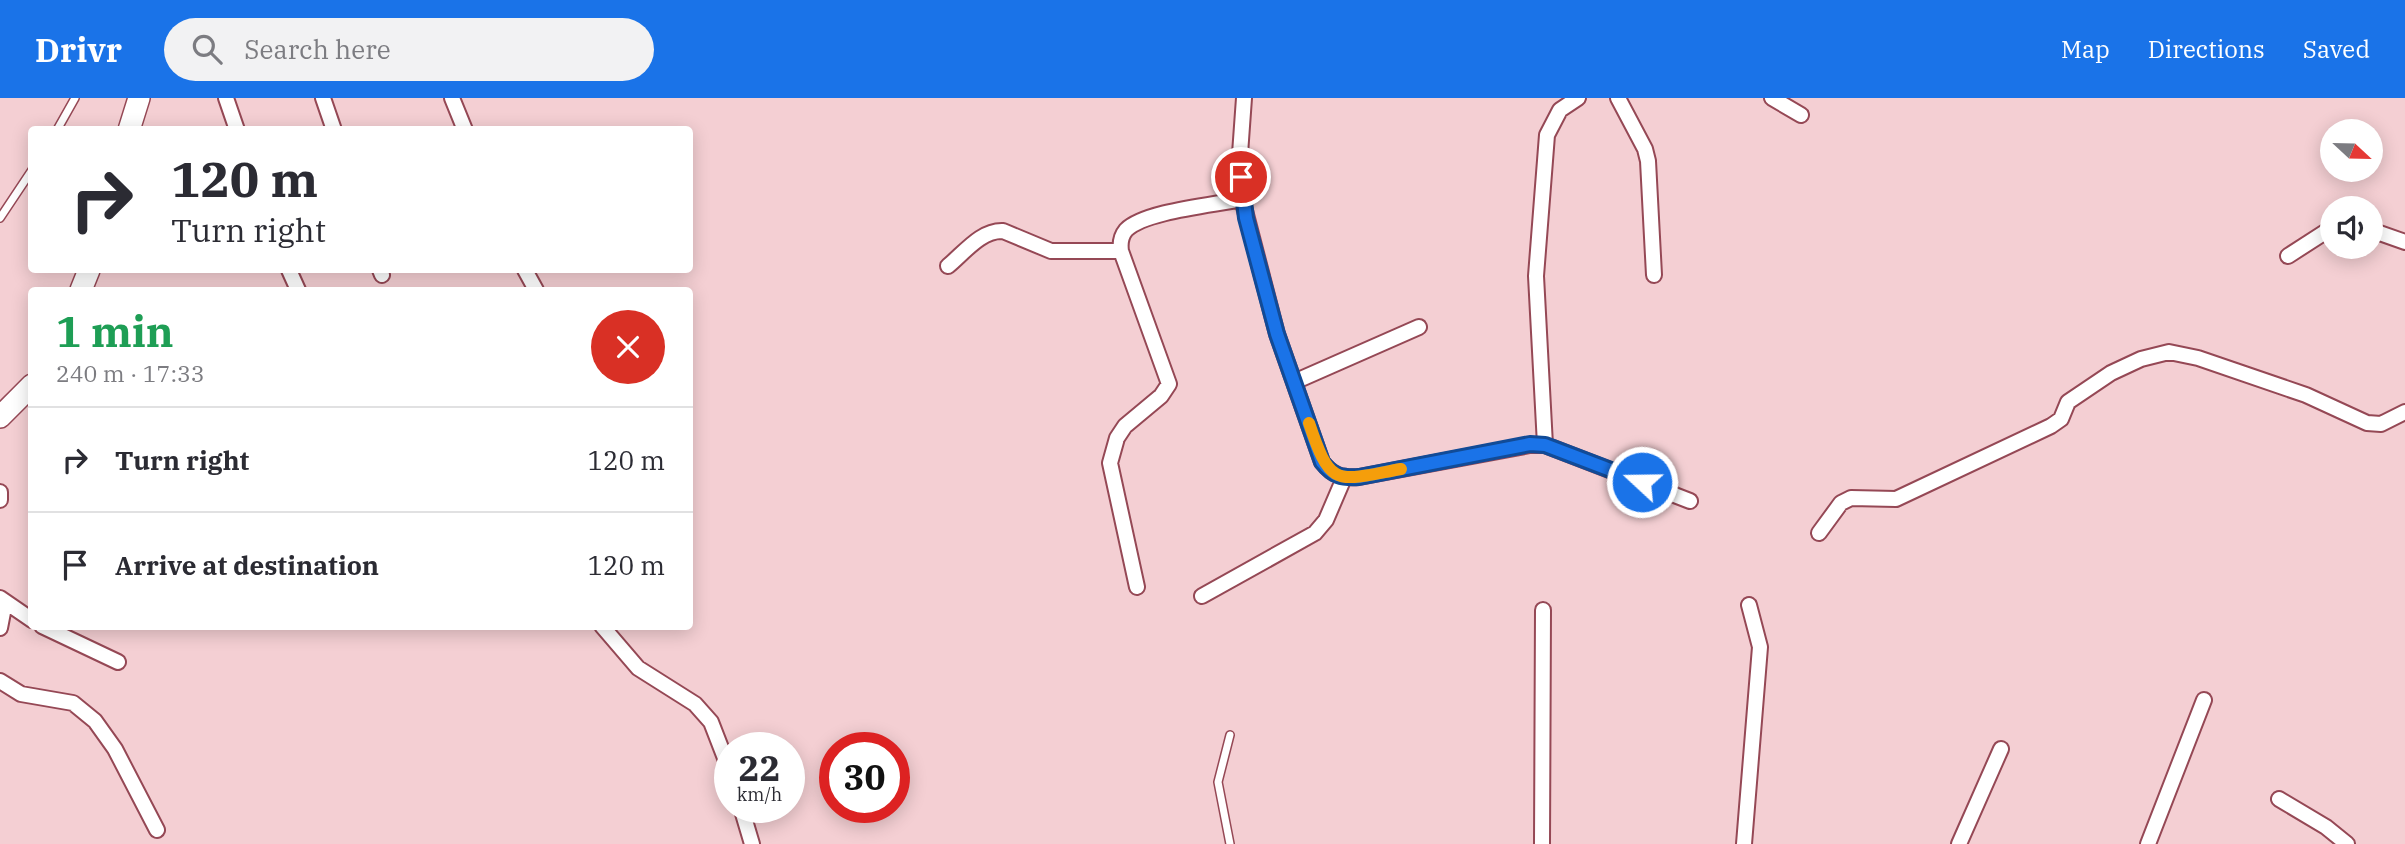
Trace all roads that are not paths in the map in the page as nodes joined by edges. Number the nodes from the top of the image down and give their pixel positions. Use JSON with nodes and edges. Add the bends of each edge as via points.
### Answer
{"nodes":[{"id":1,"x":75,"y":98,"type":"edge"},
{"id":2,"x":139,"y":98,"type":"edge"},
{"id":3,"x":226,"y":98,"type":"edge"},
{"id":4,"x":323,"y":98,"type":"edge"},
{"id":5,"x":452,"y":98,"type":"edge"},
{"id":6,"x":1244,"y":98,"type":"edge"},
{"id":7,"x":1578,"y":98,"type":"edge"},
{"id":8,"x":1618,"y":98,"type":"edge"},
{"id":9,"x":1772,"y":98,"type":"edge"},
{"id":10,"x":1801,"y":115,"type":"dead end"},
{"id":11,"x":59,"y":126,"type":"edge"},
{"id":12,"x":130,"y":126,"type":"edge"},
{"id":13,"x":236,"y":126,"type":"edge"},
{"id":14,"x":333,"y":126,"type":"edge"},
{"id":15,"x":463,"y":126,"type":"edge"},
{"id":16,"x":28,"y":176,"type":"edge"},
{"id":17,"x":1242,"y":199,"type":"junction"},
{"id":18,"x":0,"y":218,"type":"edge"},
{"id":19,"x":2383,"y":234,"type":"edge"},
{"id":20,"x":2320,"y":235,"type":"edge"},
{"id":21,"x":2405,"y":242,"type":"edge"},
{"id":22,"x":1121,"y":251,"type":"junction"},
{"id":23,"x":2288,"y":256,"type":"dead end"},
{"id":24,"x":948,"y":266,"type":"dead end"},
{"id":25,"x":1654,"y":275,"type":"dead end"},
{"id":26,"x":1419,"y":327,"type":"dead end"},
{"id":27,"x":1294,"y":382,"type":"junction"},
{"id":28,"x":28,"y":389,"type":"edge"},
{"id":29,"x":2405,"y":412,"type":"edge"},
{"id":30,"x":0,"y":417,"type":"edge"},
{"id":31,"x":1545,"y":445,"type":"junction"},
{"id":32,"x":1343,"y":478,"type":"junction"},
{"id":33,"x":0,"y":492,"type":"edge"},
{"id":34,"x":0,"y":500,"type":"edge"},
{"id":35,"x":1690,"y":501,"type":"dead end"},
{"id":36,"x":1819,"y":533,"type":"dead end"},
{"id":37,"x":1138,"y":587,"type":"dead end"},
{"id":38,"x":1202,"y":596,"type":"dead end"},
{"id":39,"x":3,"y":600,"type":"edge"},
{"id":40,"x":1749,"y":605,"type":"dead end"},
{"id":41,"x":1543,"y":610,"type":"dead end"},
{"id":42,"x":28,"y":617,"type":"edge"},
{"id":43,"x":0,"y":628,"type":"edge"},
{"id":44,"x":50,"y":630,"type":"edge"},
{"id":45,"x":605,"y":630,"type":"edge"},
{"id":46,"x":118,"y":662,"type":"dead end"},
{"id":47,"x":0,"y":681,"type":"edge"},
{"id":48,"x":2204,"y":700,"type":"dead end"},
{"id":49,"x":715,"y":732,"type":"edge"},
{"id":50,"x":1230,"y":734,"type":"dead end"},
{"id":51,"x":2001,"y":749,"type":"dead end"},
{"id":52,"x":2279,"y":799,"type":"dead end"},
{"id":53,"x":746,"y":823,"type":"edge"},
{"id":54,"x":157,"y":830,"type":"dead end"},
{"id":55,"x":752,"y":844,"type":"edge"},
{"id":56,"x":1230,"y":844,"type":"edge"},
{"id":57,"x":1542,"y":844,"type":"edge"},
{"id":58,"x":1744,"y":844,"type":"edge"},
{"id":59,"x":1959,"y":844,"type":"edge"},
{"id":60,"x":2148,"y":844,"type":"edge"},
{"id":61,"x":2347,"y":844,"type":"edge"}],
"edges":[{"from":1,"to":11,"type":"lane"},
{"from":2,"to":12,"type":"street"},
{"from":3,"to":13,"type":"street"},
{"from":4,"to":14,"type":"street"},
{"from":5,"to":15,"type":"street"},
{"from":6,"to":17,"type":"street"},
{"from":7,"to":31,"type":"street","via":[[1560,110],[1547,135],[1536,276]]},
{"from":8,"to":25,"type":"street","via":[[1646,149]]},
{"from":9,"to":10,"type":"street"},
{"from":16,"to":18,"type":"lane"},
{"from":17,"to":22,"type":"street","via":[[1137,224],[1126,230]]},
{"from":17,"to":27,"type":"street"},
{"from":19,"to":21,"type":"street"},
{"from":20,"to":23,"type":"street"},
{"from":22,"to":24,"type":"street","via":[[1051,251],[994,231]]},
{"from":22,"to":37,"type":"street","via":[[1169,384],[1161,397],[1125,426],[1110,463]]},
{"from":26,"to":27,"type":"street"},
{"from":27,"to":32,"type":"street","via":[[1322,462],[1331,474]]},
{"from":28,"to":30,"type":"street"},
{"from":29,"to":36,"type":"street","via":[[2381,424],[2367,423],[2306,395],[2169,352],[2111,373],[2068,401],[2061,419],[2051,426],[1896,499],[1862,496],[1841,503]]},
{"from":31,"to":32,"type":"street"},
{"from":31,"to":35,"type":"street"},
{"from":32,"to":38,"type":"street","via":[[1326,520],[1315,533]]},
{"from":33,"to":34,"type":"street"},
{"from":39,"to":42,"type":"street"},
{"from":39,"to":43,"type":"street"},
{"from":40,"to":58,"type":"street","via":[[1759,647]]},
{"from":41,"to":57,"type":"street"},
{"from":44,"to":46,"type":"street"},
{"from":45,"to":49,"type":"street","via":[[638,668],[703,713]]},
{"from":47,"to":54,"type":"street","via":[[22,694],[73,703],[95,721]]},
{"from":48,"to":60,"type":"street"},
{"from":50,"to":56,"type":"lane","via":[[1218,782]]},
{"from":51,"to":59,"type":"street"},
{"from":52,"to":61,"type":"street"},
{"from":53,"to":55,"type":"street"}]}
